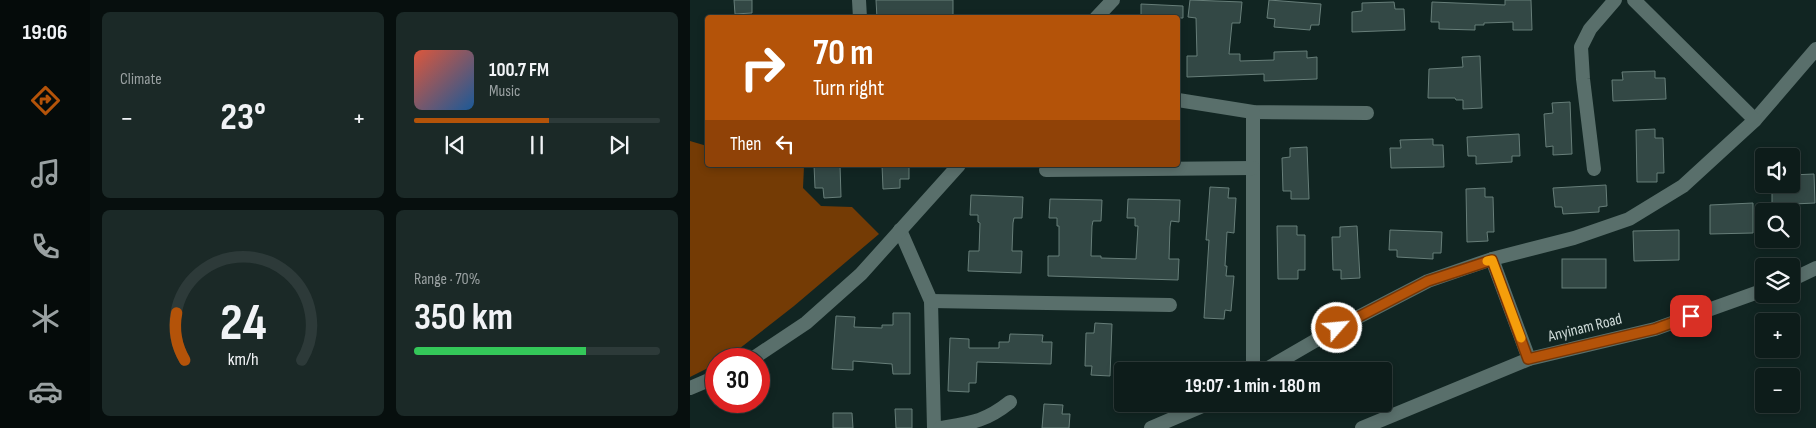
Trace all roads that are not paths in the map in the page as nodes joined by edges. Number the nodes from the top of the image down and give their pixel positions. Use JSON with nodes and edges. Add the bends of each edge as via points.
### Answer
{"nodes":[{"id":1,"x":859,"y":0,"type":"edge"},
{"id":2,"x":1113,"y":0,"type":"edge"},
{"id":3,"x":1615,"y":0,"type":"edge"},
{"id":4,"x":1634,"y":0,"type":"edge"},
{"id":5,"x":860,"y":15,"type":"edge"},
{"id":6,"x":1099,"y":15,"type":"edge"},
{"id":7,"x":1816,"y":49,"type":"edge"},
{"id":8,"x":1180,"y":100,"type":"edge"},
{"id":9,"x":1252,"y":112,"type":"junction"},
{"id":10,"x":1367,"y":113,"type":"dead end"},
{"id":11,"x":1755,"y":120,"type":"junction"},
{"id":12,"x":956,"y":167,"type":"edge"},
{"id":13,"x":1253,"y":168,"type":"junction"},
{"id":14,"x":1594,"y":169,"type":"dead end"},
{"id":15,"x":1046,"y":170,"type":"dead end"},
{"id":16,"x":900,"y":230,"type":"junction"},
{"id":17,"x":1492,"y":260,"type":"junction"},
{"id":18,"x":1816,"y":268,"type":"edge"},
{"id":19,"x":1800,"y":276,"type":"edge"},
{"id":20,"x":1755,"y":293,"type":"edge"},
{"id":21,"x":931,"y":301,"type":"junction"},
{"id":22,"x":1170,"y":305,"type":"dead end"},
{"id":23,"x":768,"y":348,"type":"edge"},
{"id":24,"x":1528,"y":359,"type":"junction"},
{"id":25,"x":1253,"y":362,"type":"edge"},
{"id":26,"x":1278,"y":362,"type":"edge"},
{"id":27,"x":705,"y":382,"type":"edge"},
{"id":28,"x":690,"y":388,"type":"edge"},
{"id":29,"x":1010,"y":402,"type":"dead end"},
{"id":30,"x":1188,"y":412,"type":"edge"},
{"id":31,"x":934,"y":428,"type":"edge"},
{"id":32,"x":940,"y":428,"type":"edge"},
{"id":33,"x":1151,"y":428,"type":"edge"},
{"id":34,"x":1362,"y":428,"type":"edge"}],
"edges":[{"from":1,"to":5,"type":"street"},
{"from":2,"to":6,"type":"street"},
{"from":3,"to":14,"type":"street","via":[[1590,29],[1582,47]]},
{"from":4,"to":11,"type":"street"},
{"from":7,"to":11,"type":"street"},
{"from":8,"to":9,"type":"street"},
{"from":9,"to":10,"type":"street"},
{"from":9,"to":13,"type":"street"},
{"from":11,"to":17,"type":"street","via":[[1683,186],[1629,218],[1574,238]]},
{"from":12,"to":16,"type":"street"},
{"from":13,"to":15,"type":"street"},
{"from":13,"to":25,"type":"street"},
{"from":16,"to":21,"type":"street"},
{"from":16,"to":23,"type":"street","via":[[860,274],[806,323]]},
{"from":17,"to":24,"type":"street"},
{"from":17,"to":26,"type":"street","via":[[1428,281]]},
{"from":18,"to":19,"type":"street"},
{"from":20,"to":24,"type":"street","name":"Anyinam Road","via":[[1655,329]]},
{"from":21,"to":22,"type":"street"},
{"from":21,"to":31,"type":"street"},
{"from":24,"to":34,"type":"street","name":"Anyinam Road"},
{"from":27,"to":28,"type":"street"},
{"from":29,"to":32,"type":"street","via":[[982,420]]},
{"from":30,"to":33,"type":"street"}]}
